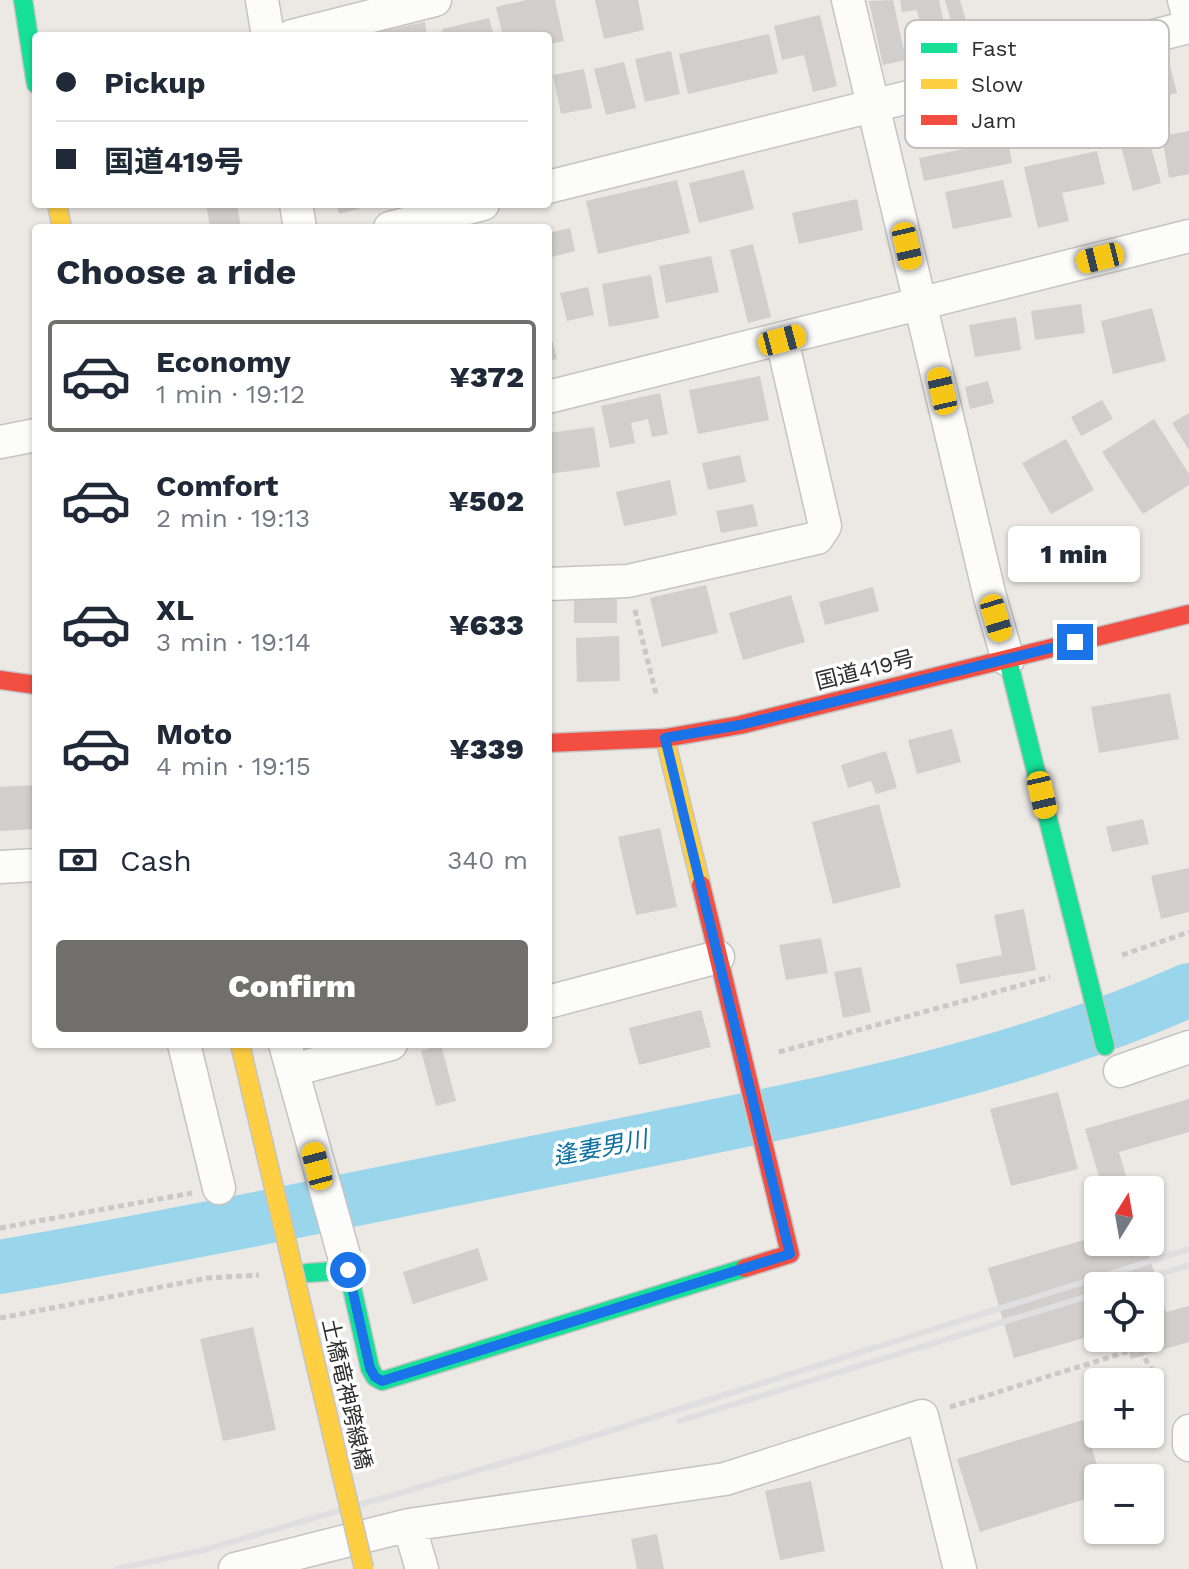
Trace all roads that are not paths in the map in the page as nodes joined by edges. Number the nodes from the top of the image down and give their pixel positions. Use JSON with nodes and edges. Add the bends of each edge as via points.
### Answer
{"nodes":[{"id":1,"x":23,"y":0,"type":"edge"},
{"id":2,"x":262,"y":0,"type":"edge"},
{"id":3,"x":435,"y":0,"type":"edge"},
{"id":4,"x":848,"y":0,"type":"edge"},
{"id":5,"x":1184,"y":0,"type":"edge"},
{"id":6,"x":1189,"y":19,"type":"edge"},
{"id":7,"x":1189,"y":27,"type":"edge"},
{"id":8,"x":267,"y":32,"type":"edge"},
{"id":9,"x":308,"y":32,"type":"edge"},
{"id":10,"x":1169,"y":32,"type":"edge"},
{"id":11,"x":32,"y":58,"type":"edge"},
{"id":12,"x":905,"y":96,"type":"edge"},
{"id":13,"x":873,"y":104,"type":"junction"},
{"id":14,"x":552,"y":186,"type":"edge"},
{"id":15,"x":468,"y":208,"type":"edge"},
{"id":16,"x":406,"y":224,"type":"edge"},
{"id":17,"x":1189,"y":236,"type":"edge"},
{"id":18,"x":921,"y":303,"type":"junction"},
{"id":19,"x":782,"y":340,"type":"junction"},
{"id":20,"x":552,"y":396,"type":"edge"},
{"id":21,"x":32,"y":436,"type":"edge"},
{"id":22,"x":0,"y":442,"type":"edge"},
{"id":23,"x":552,"y":584,"type":"edge"},
{"id":24,"x":1189,"y":614,"type":"edge"},
{"id":25,"x":1008,"y":660,"type":"junction"},
{"id":26,"x":0,"y":680,"type":"edge"},
{"id":27,"x":32,"y":684,"type":"edge"},
{"id":28,"x":665,"y":738,"type":"junction"},
{"id":29,"x":552,"y":743,"type":"edge"},
{"id":30,"x":32,"y":865,"type":"edge"},
{"id":31,"x":0,"y":867,"type":"edge"},
{"id":32,"x":718,"y":957,"type":"junction"},
{"id":33,"x":552,"y":1001,"type":"edge"},
{"id":34,"x":1189,"y":1047,"type":"edge"},
{"id":35,"x":185,"y":1048,"type":"edge"},
{"id":36,"x":241,"y":1048,"type":"edge"},
{"id":37,"x":359,"y":1048,"type":"edge"},
{"id":38,"x":288,"y":1057,"type":"edge"},
{"id":39,"x":1112,"y":1059,"type":"junction"},
{"id":40,"x":1189,"y":1072,"type":"edge"},
{"id":41,"x":219,"y":1188,"type":"road end"},
{"id":42,"x":344,"y":1262,"type":"junction"},
{"id":43,"x":307,"y":1273,"type":"road end"},
{"id":44,"x":1189,"y":1431,"type":"edge"},
{"id":45,"x":1189,"y":1445,"type":"edge"},
{"id":46,"x":409,"y":1525,"type":"junction"},
{"id":47,"x":235,"y":1569,"type":"edge"},
{"id":48,"x":364,"y":1569,"type":"edge"},
{"id":49,"x":422,"y":1569,"type":"edge"},
{"id":50,"x":960,"y":1569,"type":"edge"}],
"edges":[{"from":1,"to":11,"type":"main road"},
{"from":2,"to":8,"type":"street"},
{"from":3,"to":9,"type":"street"},
{"from":4,"to":13,"type":"street"},
{"from":5,"to":6,"type":"street"},
{"from":7,"to":10,"type":"street"},
{"from":12,"to":13,"type":"street"},
{"from":13,"to":14,"type":"street"},
{"from":13,"to":18,"type":"street"},
{"from":15,"to":16,"type":"street"},
{"from":17,"to":18,"type":"street"},
{"from":18,"to":19,"type":"street"},
{"from":18,"to":25,"type":"street"},
{"from":19,"to":20,"type":"street"},
{"from":19,"to":23,"type":"street","via":[[823,533],[628,581]]},
{"from":21,"to":22,"type":"street"},
{"from":24,"to":25,"type":"main road","name":"国道419号"},
{"from":25,"to":28,"type":"main road","name":"国道419号"},
{"from":25,"to":39,"type":"main road","via":[[1085,974]]},
{"from":26,"to":27,"type":"main road"},
{"from":28,"to":29,"type":"main road","name":"国道419号"},
{"from":28,"to":32,"type":"main road"},
{"from":30,"to":31,"type":"street"},
{"from":32,"to":33,"type":"street"},
{"from":32,"to":42,"type":"main road","via":[[790,1254],[382,1381],[370,1368]]},
{"from":34,"to":39,"type":"street"},
{"from":35,"to":41,"type":"street"},
{"from":36,"to":48,"type":"main road","name":"土橋竜神跨線橋","bridge":true},
{"from":37,"to":38,"type":"street"},
{"from":38,"to":42,"type":"street"},
{"from":39,"to":40,"type":"street"},
{"from":42,"to":43,"type":"main road"},
{"from":44,"to":45,"type":"street"},
{"from":46,"to":47,"type":"street"},
{"from":46,"to":49,"type":"street"},
{"from":46,"to":50,"type":"street","via":[[725,1479],[922,1416]]}]}
